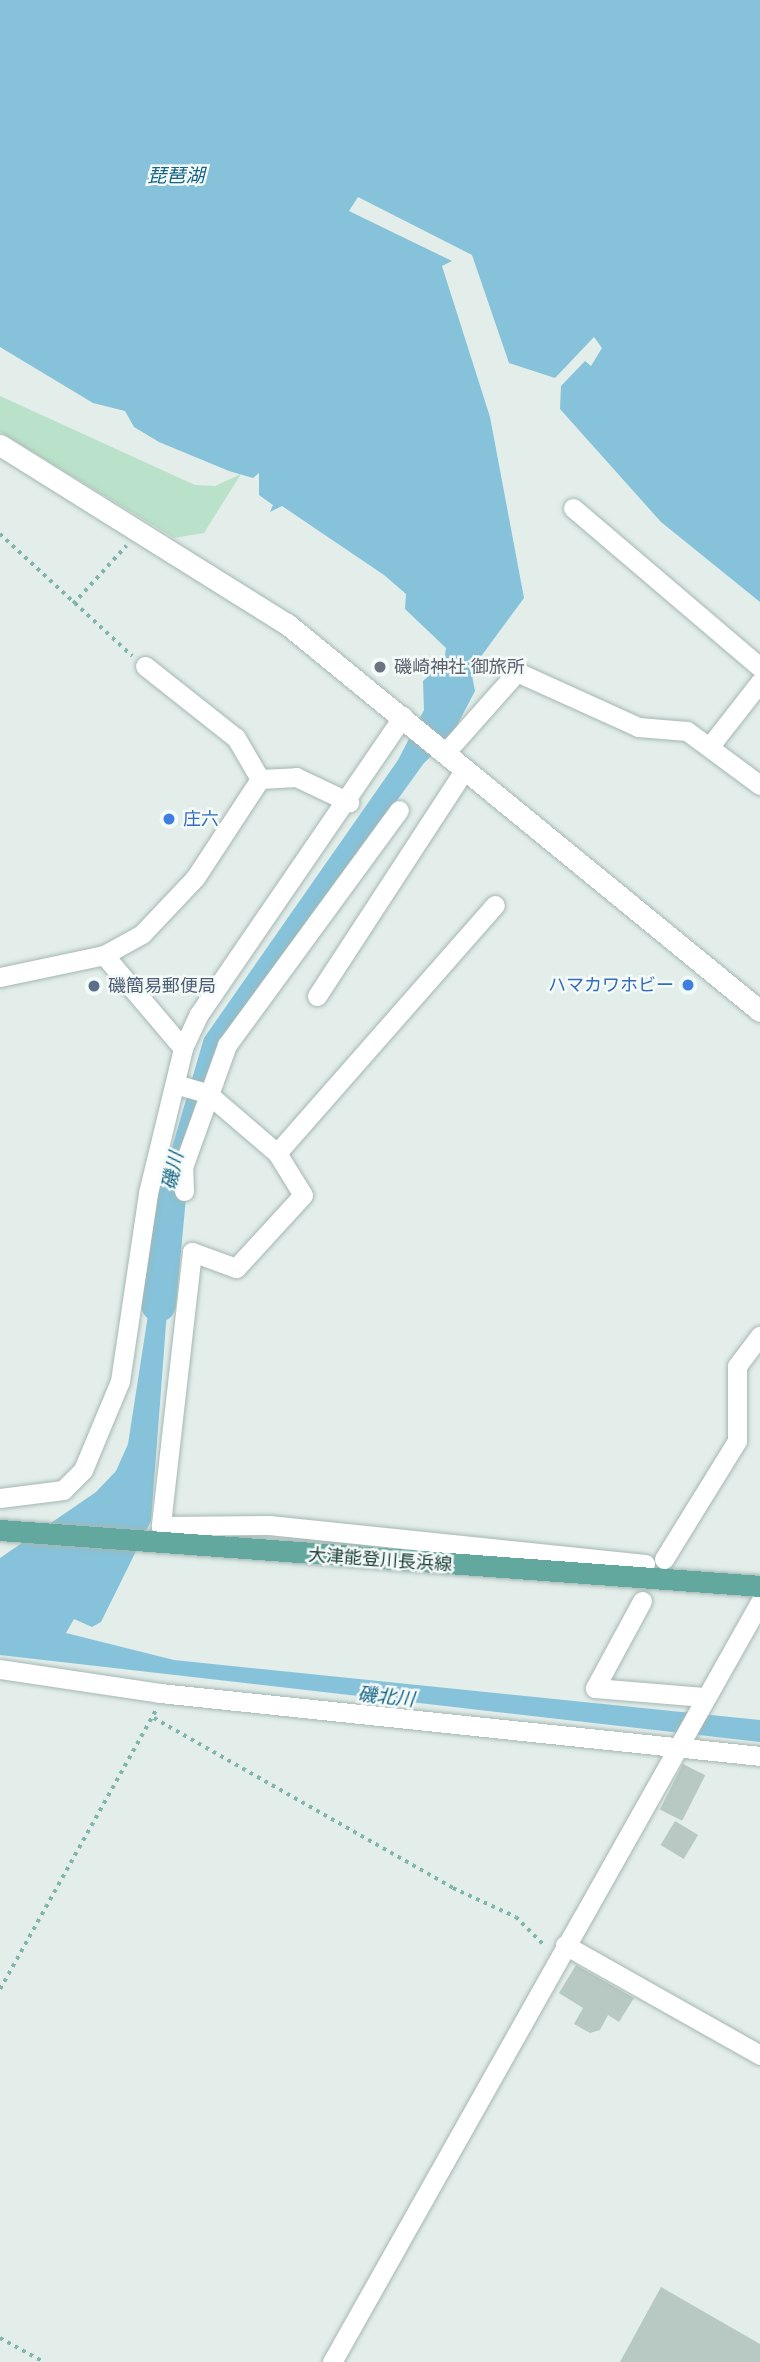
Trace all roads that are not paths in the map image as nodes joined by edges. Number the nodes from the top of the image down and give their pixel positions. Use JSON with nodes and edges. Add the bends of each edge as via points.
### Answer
{"nodes":[{"id":1,"x":0,"y":445,"type":"edge"},
{"id":2,"x":573,"y":508,"type":"dead end"},
{"id":3,"x":145,"y":666,"type":"road end"},
{"id":4,"x":760,"y":667,"type":"edge"},
{"id":5,"x":760,"y":681,"type":"edge"},
{"id":6,"x":403,"y":716,"type":"junction"},
{"id":7,"x":710,"y":746,"type":"junction"},
{"id":8,"x":440,"y":748,"type":"junction"},
{"id":9,"x":465,"y":769,"type":"junction"},
{"id":10,"x":260,"y":779,"type":"junction"},
{"id":11,"x":760,"y":785,"type":"edge"},
{"id":12,"x":349,"y":802,"type":"junction"},
{"id":13,"x":399,"y":810,"type":"dead end"},
{"id":14,"x":495,"y":905,"type":"dead end"},
{"id":15,"x":104,"y":955,"type":"junction"},
{"id":16,"x":0,"y":977,"type":"edge"},
{"id":17,"x":317,"y":996,"type":"dead end"},
{"id":18,"x":760,"y":1011,"type":"edge"},
{"id":19,"x":183,"y":1048,"type":"junction"},
{"id":20,"x":190,"y":1088,"type":"junction"},
{"id":21,"x":277,"y":1153,"type":"junction"},
{"id":22,"x":184,"y":1191,"type":"dead end"},
{"id":23,"x":760,"y":1336,"type":"edge"},
{"id":24,"x":0,"y":1498,"type":"edge"},
{"id":25,"x":0,"y":1530,"type":"edge"},
{"id":26,"x":648,"y":1568,"type":"junction"},
{"id":27,"x":760,"y":1586,"type":"edge"},
{"id":28,"x":642,"y":1601,"type":"dead end"},
{"id":29,"x":760,"y":1602,"type":"edge"},
{"id":30,"x":0,"y":1669,"type":"edge"},
{"id":31,"x":702,"y":1701,"type":"junction"},
{"id":32,"x":680,"y":1739,"type":"junction"},
{"id":33,"x":760,"y":1756,"type":"edge"},
{"id":34,"x":561,"y":1951,"type":"junction"},
{"id":35,"x":760,"y":2055,"type":"edge"},
{"id":36,"x":332,"y":2362,"type":"edge"}],
"edges":[{"from":1,"to":6,"type":"street","via":[[287,624]]},
{"from":2,"to":4,"type":"street"},
{"from":3,"to":10,"type":"street","via":[[236,738]]},
{"from":5,"to":7,"type":"street"},
{"from":6,"to":8,"type":"street"},
{"from":6,"to":12,"type":"street"},
{"from":7,"to":8,"type":"street","via":[[687,731],[638,727],[517,672]]},
{"from":7,"to":11,"type":"street"},
{"from":8,"to":9,"type":"street"},
{"from":9,"to":17,"type":"street"},
{"from":9,"to":18,"type":"street"},
{"from":10,"to":12,"type":"street","via":[[296,777]]},
{"from":10,"to":15,"type":"street","via":[[195,878],[142,934]]},
{"from":12,"to":19,"type":"street","via":[[198,1014]]},
{"from":13,"to":20,"type":"street","via":[[227,1045]]},
{"from":14,"to":21,"type":"street"},
{"from":15,"to":16,"type":"street"},
{"from":15,"to":19,"type":"street"},
{"from":19,"to":20,"type":"street"},
{"from":20,"to":21,"type":"street"},
{"from":20,"to":22,"type":"street"},
{"from":20,"to":24,"type":"street","via":[[148,1193],[120,1381],[83,1470],[63,1490]]},
{"from":21,"to":26,"type":"street","via":[[303,1195],[236,1268],[192,1252],[161,1526],[269,1525]]},
{"from":23,"to":26,"type":"street","via":[[737,1366],[737,1441]]},
{"from":25,"to":26,"type":"main road","name":"大津能登川長浜線"},
{"from":26,"to":27,"type":"main road","name":"大津能登川長浜線"},
{"from":28,"to":31,"type":"street","via":[[595,1688]]},
{"from":29,"to":31,"type":"street"},
{"from":30,"to":32,"type":"street","via":[[160,1693]]},
{"from":31,"to":32,"type":"street"},
{"from":32,"to":33,"type":"street"},
{"from":32,"to":34,"type":"street"},
{"from":34,"to":35,"type":"street"},
{"from":34,"to":36,"type":"street"}]}
